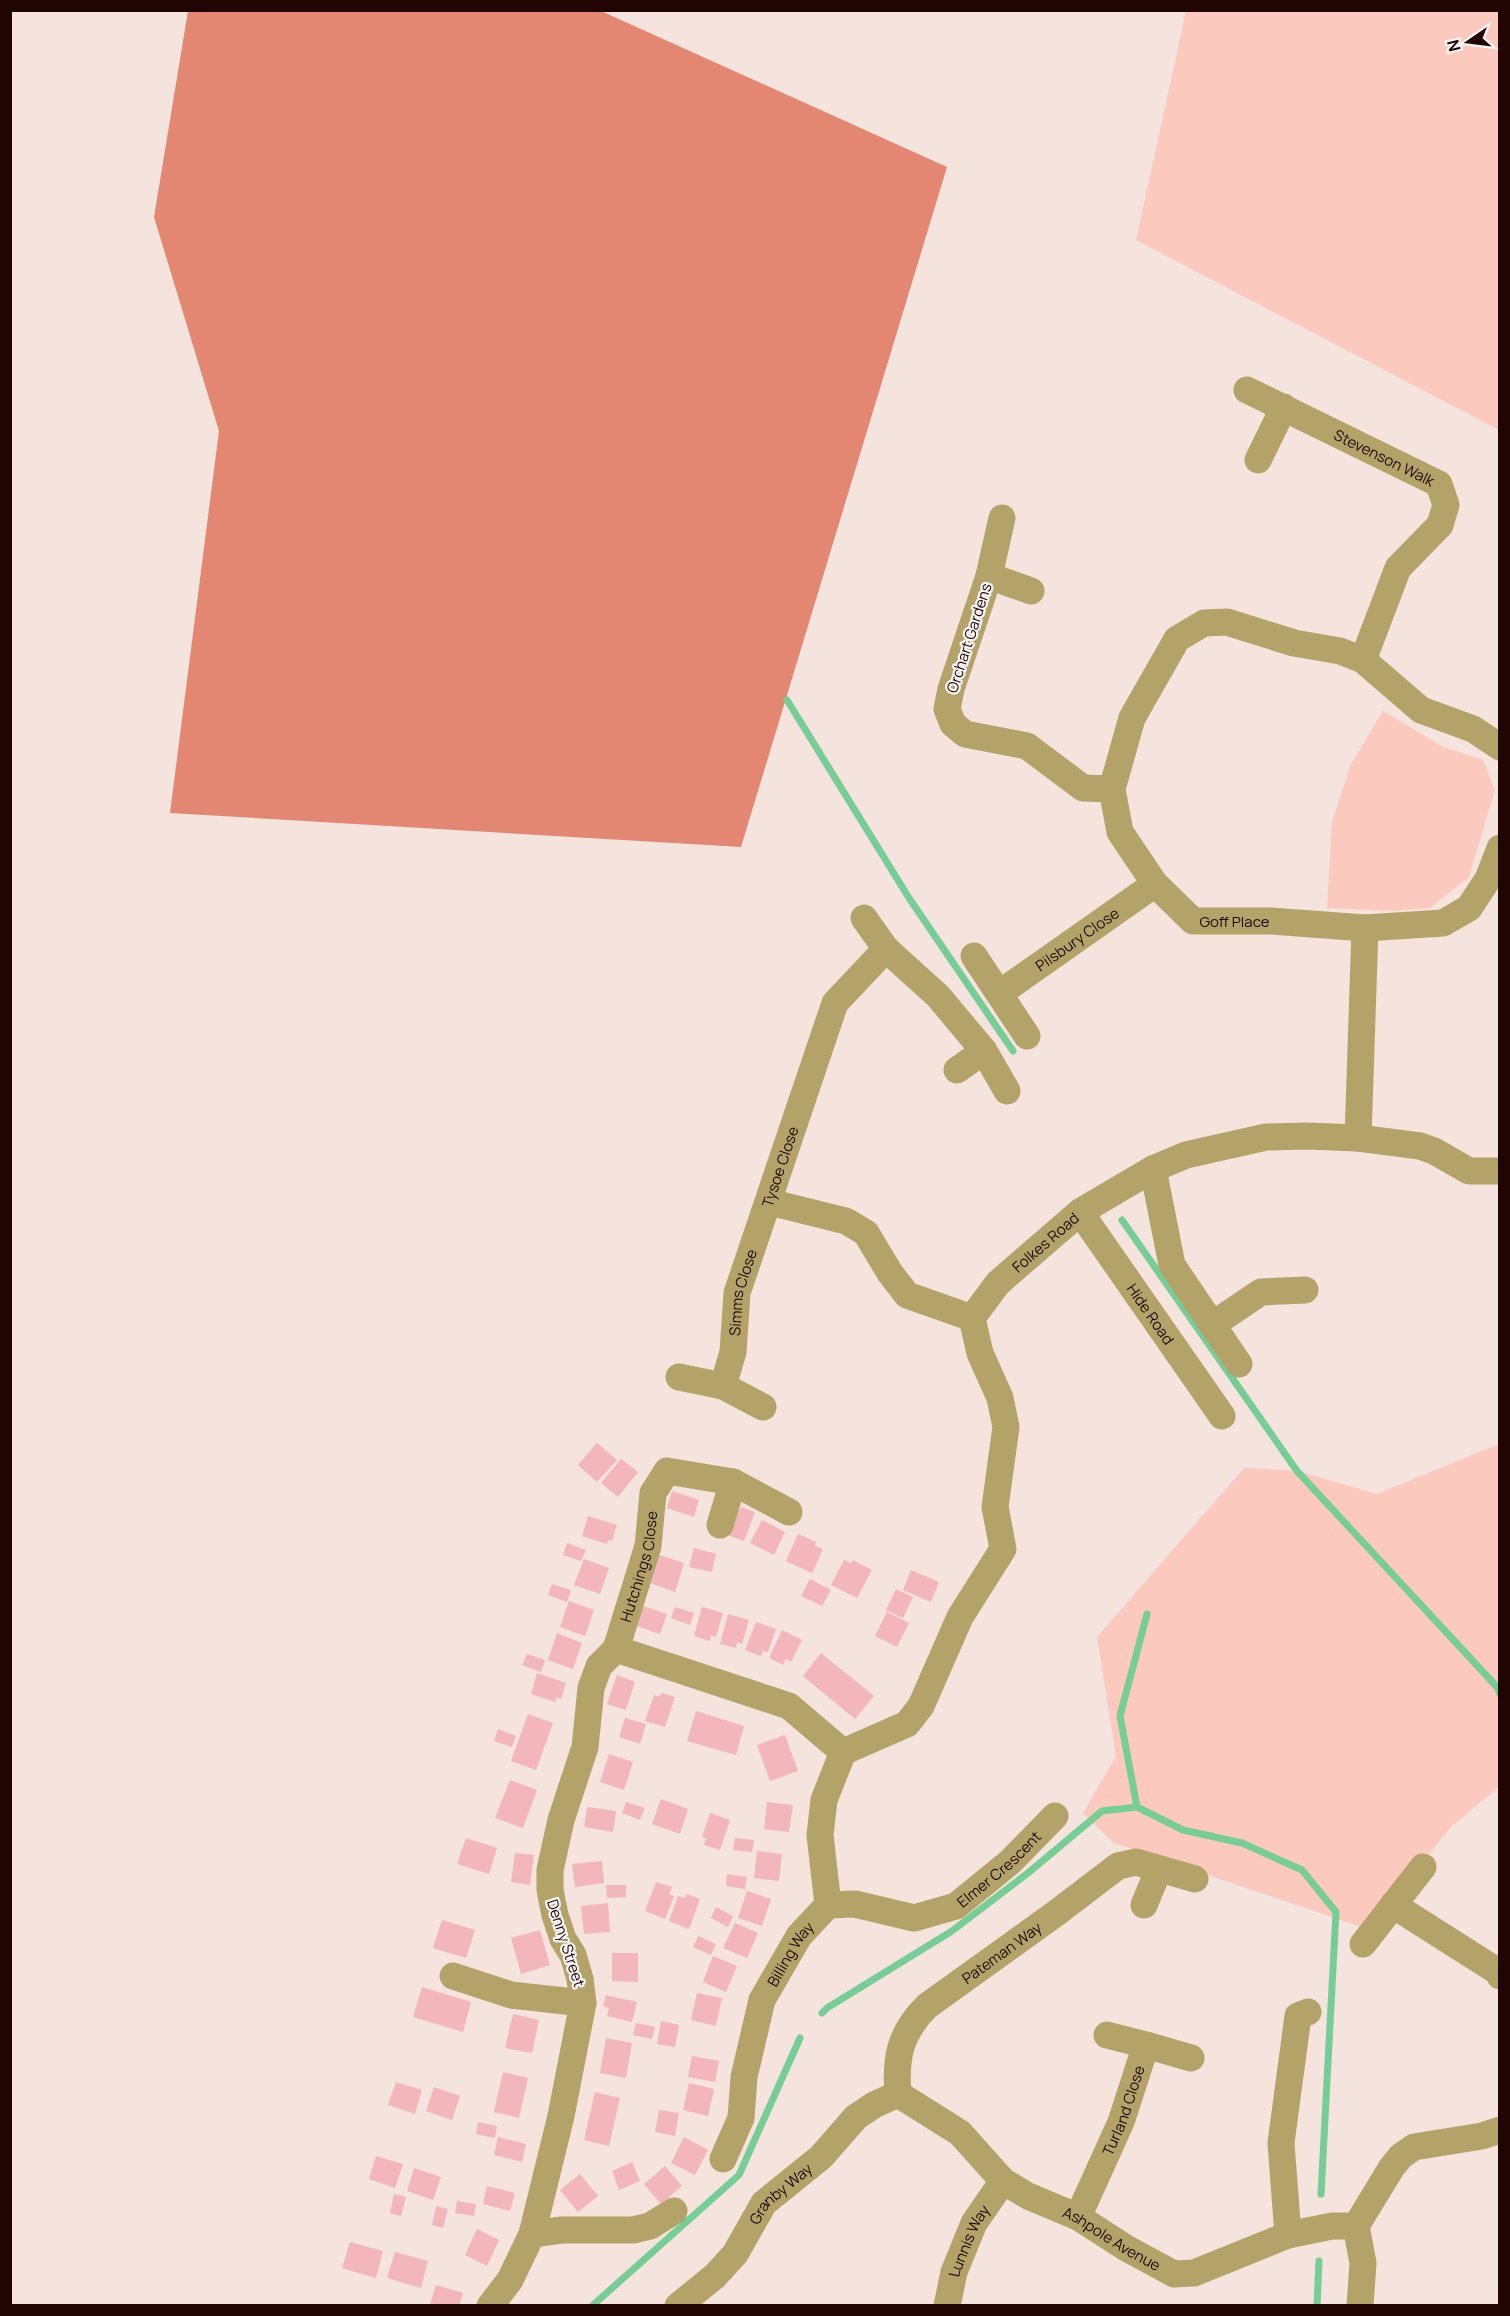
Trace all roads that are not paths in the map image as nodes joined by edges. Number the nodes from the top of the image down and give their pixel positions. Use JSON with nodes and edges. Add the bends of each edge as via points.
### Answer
{"nodes":[{"id":1,"x":1246,"y":390,"type":"dead end"},
{"id":2,"x":1284,"y":407,"type":"junction"},
{"id":3,"x":1258,"y":460,"type":"dead end"},
{"id":4,"x":1002,"y":518,"type":"dead end"},
{"id":5,"x":989,"y":576,"type":"junction"},
{"id":6,"x":1031,"y":591,"type":"dead end"},
{"id":7,"x":1363,"y":660,"type":"junction"},
{"id":8,"x":1500,"y":747,"type":"edge"},
{"id":9,"x":1112,"y":789,"type":"junction"},
{"id":10,"x":1500,"y":848,"type":"edge"},
{"id":11,"x":1155,"y":884,"type":"junction"},
{"id":12,"x":864,"y":918,"type":"dead end"},
{"id":13,"x":1365,"y":928,"type":"junction"},
{"id":14,"x":886,"y":949,"type":"junction"},
{"id":15,"x":974,"y":956,"type":"dead end"},
{"id":16,"x":1000,"y":993,"type":"junction"},
{"id":17,"x":1027,"y":1036,"type":"dead end"},
{"id":18,"x":984,"y":1051,"type":"junction"},
{"id":19,"x":957,"y":1070,"type":"dead end"},
{"id":20,"x":1007,"y":1091,"type":"dead end"},
{"id":21,"x":1358,"y":1138,"type":"junction"},
{"id":22,"x":1153,"y":1169,"type":"junction"},
{"id":23,"x":1500,"y":1171,"type":"edge"},
{"id":24,"x":769,"y":1202,"type":"junction"},
{"id":25,"x":1080,"y":1212,"type":"junction"},
{"id":26,"x":1305,"y":1290,"type":"dead end"},
{"id":27,"x":972,"y":1318,"type":"junction"},
{"id":28,"x":1212,"y":1324,"type":"junction"},
{"id":29,"x":1239,"y":1364,"type":"dead end"},
{"id":30,"x":679,"y":1377,"type":"dead end"},
{"id":31,"x":723,"y":1386,"type":"junction"},
{"id":32,"x":763,"y":1407,"type":"dead end"},
{"id":33,"x":1222,"y":1416,"type":"dead end"},
{"id":34,"x":733,"y":1482,"type":"junction"},
{"id":35,"x":789,"y":1512,"type":"dead end"},
{"id":36,"x":720,"y":1525,"type":"dead end"},
{"id":37,"x":616,"y":1649,"type":"junction"},
{"id":38,"x":843,"y":1752,"type":"junction"},
{"id":39,"x":1055,"y":1816,"type":"dead end"},
{"id":40,"x":1423,"y":1867,"type":"dead end"},
{"id":41,"x":1159,"y":1869,"type":"junction"},
{"id":42,"x":1195,"y":1879,"type":"dead end"},
{"id":43,"x":828,"y":1905,"type":"junction"},
{"id":44,"x":1144,"y":1905,"type":"dead end"},
{"id":45,"x":1393,"y":1905,"type":"junction"},
{"id":46,"x":1364,"y":1944,"type":"dead end"},
{"id":47,"x":453,"y":1976,"type":"dead end"},
{"id":48,"x":1500,"y":1976,"type":"edge"},
{"id":49,"x":583,"y":2003,"type":"junction"},
{"id":50,"x":1308,"y":2012,"type":"dead end"},
{"id":51,"x":1107,"y":2035,"type":"dead end"},
{"id":52,"x":1146,"y":2045,"type":"junction"},
{"id":53,"x":1191,"y":2058,"type":"dead end"},
{"id":54,"x":898,"y":2094,"type":"junction"},
{"id":55,"x":1500,"y":2130,"type":"edge"},
{"id":56,"x":723,"y":2159,"type":"dead end"},
{"id":57,"x":1003,"y":2181,"type":"junction"},
{"id":58,"x":674,"y":2211,"type":"dead end"},
{"id":59,"x":1078,"y":2217,"type":"junction"},
{"id":60,"x":1356,"y":2226,"type":"junction"},
{"id":61,"x":532,"y":2234,"type":"junction"},
{"id":62,"x":1288,"y":2235,"type":"junction"},
{"id":63,"x":490,"y":2306,"type":"edge"},
{"id":64,"x":678,"y":2306,"type":"edge"},
{"id":65,"x":947,"y":2306,"type":"edge"},
{"id":66,"x":1359,"y":2306,"type":"edge"}],
"edges":[{"from":1,"to":2,"type":"street","name":"Stevenson Walk"},
{"from":2,"to":3,"type":"street"},
{"from":2,"to":7,"type":"street","name":"Stevenson Walk","via":[[1439,484],[1446,505],[1440,525],[1398,568]]},
{"from":4,"to":5,"type":"street","name":"Orchart Gardens"},
{"from":5,"to":6,"type":"street"},
{"from":5,"to":9,"type":"street","name":"Orchart Gardens","via":[[951,689],[947,709],[953,724],[965,734],[1027,746],[1083,788]]},
{"from":7,"to":8,"type":"street","via":[[1421,710],[1473,729]]},
{"from":7,"to":9,"type":"street","via":[[1227,622],[1204,623],[1177,639],[1132,718]]},
{"from":9,"to":11,"type":"street","name":"Goff Place","via":[[1120,832]]},
{"from":10,"to":13,"type":"street","name":"Goff Place","via":[[1488,879],[1469,908],[1443,923]]},
{"from":11,"to":13,"type":"street","name":"Goff Place","via":[[1192,921],[1271,921]]},
{"from":11,"to":16,"type":"street","name":"Pilsbury Close"},
{"from":12,"to":14,"type":"street"},
{"from":13,"to":21,"type":"street"},
{"from":14,"to":18,"type":"street","via":[[938,996]]},
{"from":14,"to":24,"type":"street","name":"Tysoe Close","via":[[835,1003]]},
{"from":15,"to":16,"type":"street"},
{"from":16,"to":17,"type":"street"},
{"from":18,"to":19,"type":"street"},
{"from":18,"to":20,"type":"street"},
{"from":21,"to":22,"type":"street","name":"Folkes Road","via":[[1266,1137],[1186,1155]]},
{"from":21,"to":23,"type":"street","name":"Folkes Road","via":[[1420,1146],[1469,1170]]},
{"from":22,"to":25,"type":"street","name":"Folkes Road"},
{"from":22,"to":28,"type":"street","via":[[1172,1265]]},
{"from":24,"to":27,"type":"street","name":"Tysoe Close","via":[[846,1221],[866,1233],[907,1295]]},
{"from":24,"to":31,"type":"street","name":"Simms Close","via":[[737,1293],[733,1352]]},
{"from":25,"to":27,"type":"street","name":"Folkes Road","via":[[998,1283]]},
{"from":25,"to":33,"type":"street","name":"Hide Road"},
{"from":26,"to":28,"type":"street","via":[[1261,1292]]},
{"from":27,"to":38,"type":"street","via":[[1006,1426],[995,1507],[1003,1549],[960,1617],[921,1706],[907,1724]]},
{"from":28,"to":29,"type":"street"},
{"from":30,"to":31,"type":"street"},
{"from":31,"to":32,"type":"street"},
{"from":34,"to":35,"type":"street","name":"Hutchings Close"},
{"from":34,"to":36,"type":"street"},
{"from":34,"to":37,"type":"street","name":"Hutchings Close","via":[[667,1471],[653,1493],[648,1546]]},
{"from":37,"to":38,"type":"street","via":[[789,1706]]},
{"from":37,"to":49,"type":"street","name":"Denny Street","via":[[599,1666],[591,1688],[585,1747],[561,1820],[550,1870],[555,1916],[573,1955]]},
{"from":38,"to":43,"type":"street","via":[[824,1800],[820,1835]]},
{"from":39,"to":43,"type":"street","name":"Elmer Crescent","via":[[1010,1862],[956,1906],[914,1918],[855,1904]]},
{"from":40,"to":45,"type":"street"},
{"from":41,"to":42,"type":"street","name":"Pateman Way"},
{"from":41,"to":44,"type":"street"},
{"from":41,"to":54,"type":"street","name":"Pateman Way","via":[[1136,1862],[1118,1866],[927,2006],[912,2021],[903,2040],[897,2059]]},
{"from":43,"to":56,"type":"street","name":"Billing Way","via":[[799,1936],[762,2000],[744,2077],[741,2118]]},
{"from":45,"to":46,"type":"street"},
{"from":45,"to":48,"type":"street"},
{"from":47,"to":49,"type":"street","via":[[511,1995]]},
{"from":49,"to":61,"type":"street","name":"Denny Street"},
{"from":50,"to":62,"type":"street","via":[[1298,2016],[1281,2143]]},
{"from":51,"to":52,"type":"street"},
{"from":52,"to":53,"type":"street","name":"Turland Close"},
{"from":52,"to":59,"type":"street","name":"Turland Close","via":[[1121,2122]]},
{"from":54,"to":57,"type":"street","name":"Ashpole Avenue","via":[[960,2133]]},
{"from":54,"to":64,"type":"street","name":"Granby Way","via":[[856,2118],[821,2157],[764,2203],[735,2254],[716,2276]]},
{"from":55,"to":60,"type":"street","via":[[1414,2146],[1392,2167]]},
{"from":57,"to":59,"type":"street","name":"Ashpole Avenue"},
{"from":57,"to":65,"type":"street","name":"Lunnis Way","via":[[974,2223],[954,2272]]},
{"from":58,"to":61,"type":"street","via":[[650,2226],[633,2230]]},
{"from":59,"to":62,"type":"street","name":"Ashpole Avenue","via":[[1174,2274],[1194,2273]]},
{"from":60,"to":62,"type":"street","name":"Ashpole Avenue","via":[[1332,2226]]},
{"from":60,"to":66,"type":"street","via":[[1363,2263]]},
{"from":61,"to":63,"type":"street","name":"Denny Street","via":[[510,2280]]}]}
